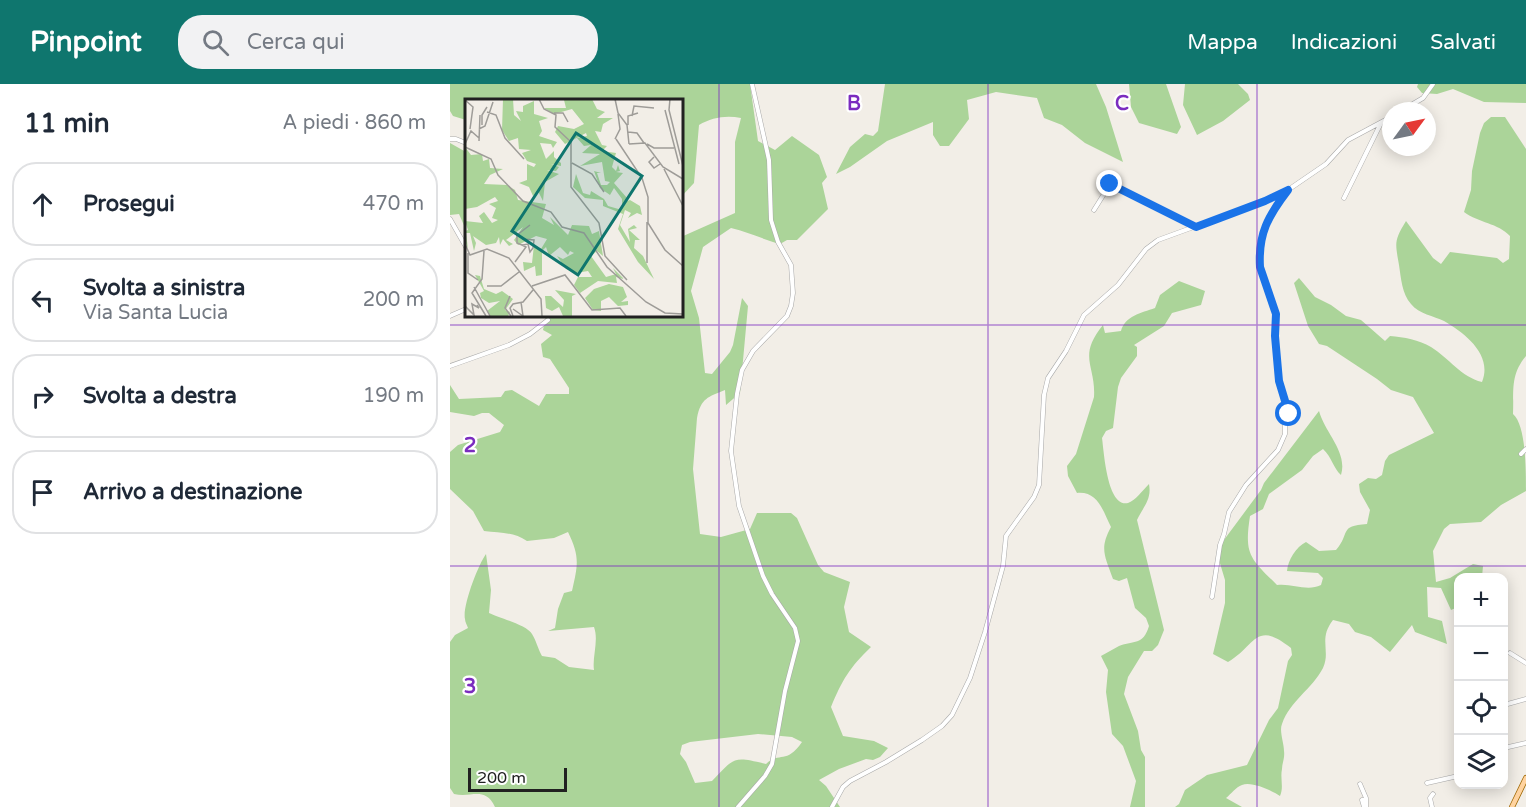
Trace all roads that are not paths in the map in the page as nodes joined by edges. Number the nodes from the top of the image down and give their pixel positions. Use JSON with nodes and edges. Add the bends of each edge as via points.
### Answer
{"nodes":[{"id":1,"x":752,"y":84,"type":"edge"},
{"id":2,"x":1433,"y":84,"type":"edge"},
{"id":3,"x":1416,"y":102,"type":"edge"},
{"id":4,"x":1382,"y":122,"type":"joint"},
{"id":5,"x":450,"y":139,"type":"edge"},
{"id":6,"x":465,"y":142,"type":"edge"},
{"id":7,"x":1288,"y":190,"type":"junction"},
{"id":8,"x":1344,"y":198,"type":"dead end"},
{"id":9,"x":1094,"y":210,"type":"dead end"},
{"id":10,"x":450,"y":219,"type":"edge"},
{"id":11,"x":1196,"y":227,"type":"junction"},
{"id":12,"x":465,"y":244,"type":"edge"},
{"id":13,"x":465,"y":309,"type":"edge"},
{"id":14,"x":450,"y":316,"type":"edge"},
{"id":15,"x":548,"y":320,"type":"dead end"},
{"id":16,"x":450,"y":366,"type":"edge"},
{"id":17,"x":1526,"y":449,"type":"edge"},
{"id":18,"x":1521,"y":454,"type":"dead end"},
{"id":19,"x":1212,"y":597,"type":"dead end"},
{"id":20,"x":1510,"y":653,"type":"dead end"},
{"id":21,"x":1526,"y":663,"type":"edge"},
{"id":22,"x":1526,"y":699,"type":"edge"},
{"id":23,"x":1508,"y":704,"type":"edge"},
{"id":24,"x":1526,"y":743,"type":"edge"},
{"id":25,"x":1508,"y":747,"type":"edge"},
{"id":26,"x":1454,"y":777,"type":"edge"},
{"id":27,"x":1526,"y":778,"type":"edge"},
{"id":28,"x":1427,"y":783,"type":"dead end"},
{"id":29,"x":1360,"y":784,"type":"dead end"},
{"id":30,"x":1433,"y":794,"type":"dead end"},
{"id":31,"x":738,"y":807,"type":"edge"},
{"id":32,"x":832,"y":807,"type":"edge"},
{"id":33,"x":1365,"y":807,"type":"edge"},
{"id":34,"x":1432,"y":807,"type":"edge"},
{"id":35,"x":1512,"y":807,"type":"edge"}],
"edges":[{"from":1,"to":31,"type":"street","via":[[769,160],[771,220],[791,265],[793,293],[787,316],[757,346],[742,370],[731,451],[740,509],[764,579],[795,628],[798,641],[772,764]]},
{"from":2,"to":3,"type":"street"},
{"from":4,"to":7,"type":"street","via":[[1348,140],[1326,164]]},
{"from":4,"to":8,"type":"street"},
{"from":5,"to":6,"type":"street"},
{"from":7,"to":11,"type":"street"},
{"from":7,"to":19,"type":"street","via":[[1272,211],[1261,236],[1260,267],[1276,314],[1279,381],[1289,414],[1285,434],[1272,458],[1246,485],[1229,512]]},
{"from":9,"to":11,"type":"street","via":[[1111,184]]},
{"from":10,"to":12,"type":"street"},
{"from":11,"to":32,"type":"street","via":[[1165,236],[1146,249],[1118,285],[1084,315],[1048,378],[1038,488],[1006,536],[1003,566],[985,632],[970,678],[952,715],[922,740],[850,781]]},
{"from":13,"to":14,"type":"street"},
{"from":15,"to":16,"type":"street","via":[[508,345]]},
{"from":17,"to":18,"type":"street"},
{"from":20,"to":21,"type":"street"},
{"from":22,"to":23,"type":"street"},
{"from":24,"to":25,"type":"street"},
{"from":26,"to":28,"type":"street"},
{"from":27,"to":35,"type":"main road"},
{"from":29,"to":33,"type":"street"},
{"from":30,"to":34,"type":"street"}]}
